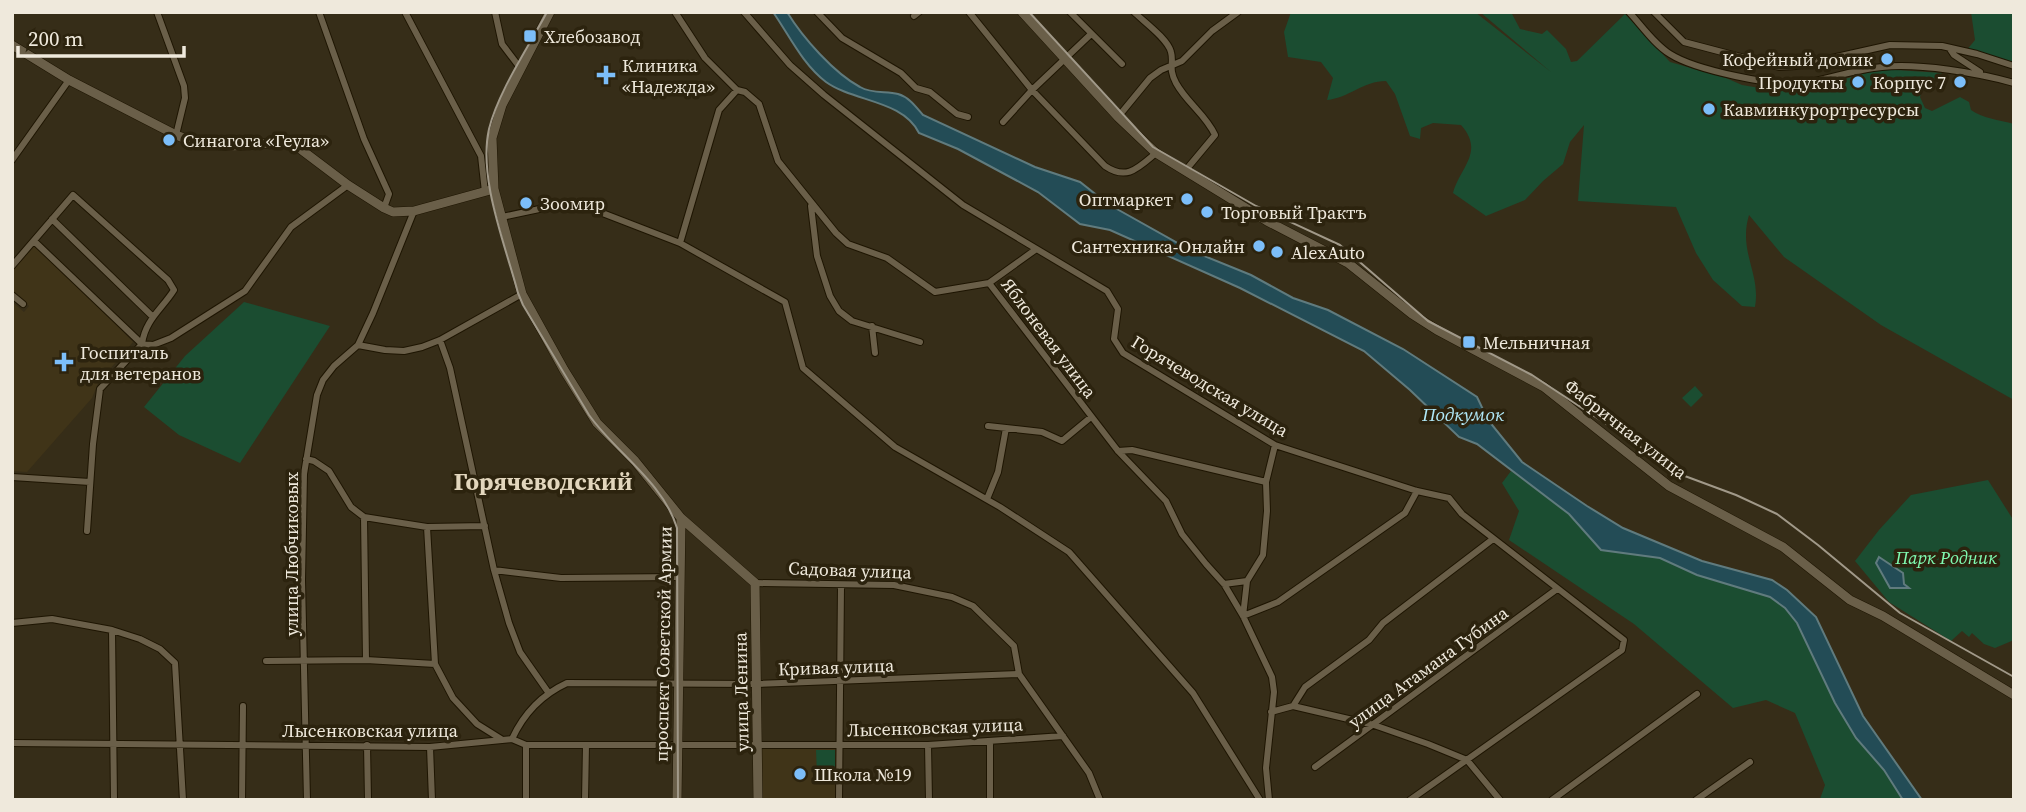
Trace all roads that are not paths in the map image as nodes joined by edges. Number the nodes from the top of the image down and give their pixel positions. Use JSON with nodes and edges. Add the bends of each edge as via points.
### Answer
{"nodes":[{"id":1,"x":157,"y":12,"type":"edge"},
{"id":2,"x":405,"y":12,"type":"edge"},
{"id":3,"x":495,"y":12,"type":"edge"},
{"id":4,"x":550,"y":12,"type":"edge"},
{"id":5,"x":675,"y":12,"type":"edge"},
{"id":6,"x":744,"y":12,"type":"edge"},
{"id":7,"x":817,"y":12,"type":"edge"},
{"id":8,"x":969,"y":12,"type":"edge"},
{"id":9,"x":1022,"y":12,"type":"edge"},
{"id":10,"x":1070,"y":12,"type":"edge"},
{"id":11,"x":1134,"y":12,"type":"edge"},
{"id":12,"x":1238,"y":12,"type":"edge"},
{"id":13,"x":1629,"y":12,"type":"edge"},
{"id":14,"x":1654,"y":12,"type":"edge"},
{"id":15,"x":318,"y":13,"type":"edge"},
{"id":16,"x":1091,"y":34,"type":"junction"},
{"id":17,"x":12,"y":45,"type":"edge"},
{"id":18,"x":1949,"y":48,"type":"junction"},
{"id":19,"x":1065,"y":58,"type":"junction"},
{"id":20,"x":1122,"y":64,"type":"dead end"},
{"id":21,"x":1169,"y":65,"type":"junction"},
{"id":22,"x":2014,"y":66,"type":"edge"},
{"id":23,"x":521,"y":69,"type":"junction"},
{"id":24,"x":1984,"y":74,"type":"junction"},
{"id":25,"x":69,"y":80,"type":"junction"},
{"id":26,"x":2014,"y":83,"type":"edge"},
{"id":27,"x":737,"y":90,"type":"junction"},
{"id":28,"x":1032,"y":90,"type":"junction"},
{"id":29,"x":968,"y":117,"type":"dead end"},
{"id":30,"x":1118,"y":117,"type":"junction"},
{"id":31,"x":1003,"y":122,"type":"dead end"},
{"id":32,"x":176,"y":135,"type":"junction"},
{"id":33,"x":1156,"y":153,"type":"junction"},
{"id":34,"x":12,"y":160,"type":"edge"},
{"id":35,"x":1185,"y":171,"type":"junction"},
{"id":36,"x":348,"y":185,"type":"junction"},
{"id":37,"x":490,"y":190,"type":"junction"},
{"id":38,"x":811,"y":204,"type":"junction"},
{"id":39,"x":384,"y":208,"type":"junction"},
{"id":40,"x":414,"y":211,"type":"junction"},
{"id":41,"x":502,"y":217,"type":"junction"},
{"id":42,"x":52,"y":219,"type":"junction"},
{"id":43,"x":34,"y":241,"type":"junction"},
{"id":44,"x":680,"y":243,"type":"junction"},
{"id":45,"x":1035,"y":250,"type":"junction"},
{"id":46,"x":12,"y":266,"type":"edge"},
{"id":47,"x":989,"y":283,"type":"junction"},
{"id":48,"x":522,"y":294,"type":"junction"},
{"id":49,"x":12,"y":295,"type":"edge"},
{"id":50,"x":23,"y":304,"type":"dead end"},
{"id":51,"x":152,"y":316,"type":"junction"},
{"id":52,"x":872,"y":326,"type":"junction"},
{"id":53,"x":440,"y":341,"type":"junction"},
{"id":54,"x":920,"y":342,"type":"dead end"},
{"id":55,"x":142,"y":344,"type":"junction"},
{"id":56,"x":358,"y":345,"type":"junction"},
{"id":57,"x":875,"y":353,"type":"dead end"},
{"id":58,"x":1091,"y":417,"type":"junction"},
{"id":59,"x":988,"y":426,"type":"dead end"},
{"id":60,"x":1006,"y":428,"type":"junction"},
{"id":61,"x":1275,"y":445,"type":"junction"},
{"id":62,"x":1118,"y":451,"type":"junction"},
{"id":63,"x":306,"y":459,"type":"junction"},
{"id":64,"x":12,"y":477,"type":"edge"},
{"id":65,"x":90,"y":482,"type":"junction"},
{"id":66,"x":1266,"y":482,"type":"junction"},
{"id":67,"x":1417,"y":491,"type":"junction"},
{"id":68,"x":986,"y":499,"type":"junction"},
{"id":69,"x":364,"y":517,"type":"junction"},
{"id":70,"x":681,"y":518,"type":"junction"},
{"id":71,"x":485,"y":526,"type":"junction"},
{"id":72,"x":427,"y":527,"type":"junction"},
{"id":73,"x":87,"y":531,"type":"dead end"},
{"id":74,"x":1493,"y":539,"type":"junction"},
{"id":75,"x":494,"y":570,"type":"junction"},
{"id":76,"x":681,"y":577,"type":"junction"},
{"id":77,"x":1247,"y":581,"type":"junction"},
{"id":78,"x":755,"y":583,"type":"junction"},
{"id":79,"x":1224,"y":584,"type":"junction"},
{"id":80,"x":841,"y":586,"type":"junction"},
{"id":81,"x":1557,"y":589,"type":"junction"},
{"id":82,"x":1243,"y":616,"type":"junction"},
{"id":83,"x":12,"y":624,"type":"edge"},
{"id":84,"x":112,"y":630,"type":"junction"},
{"id":85,"x":366,"y":660,"type":"junction"},
{"id":86,"x":266,"y":661,"type":"dead end"},
{"id":87,"x":305,"y":662,"type":"junction"},
{"id":88,"x":435,"y":664,"type":"junction"},
{"id":89,"x":1019,"y":674,"type":"junction"},
{"id":90,"x":840,"y":681,"type":"junction"},
{"id":91,"x":678,"y":684,"type":"junction"},
{"id":92,"x":755,"y":684,"type":"junction"},
{"id":93,"x":548,"y":692,"type":"junction"},
{"id":94,"x":1697,"y":694,"type":"dead end"},
{"id":95,"x":2014,"y":695,"type":"edge"},
{"id":96,"x":243,"y":706,"type":"dead end"},
{"id":97,"x":1293,"y":706,"type":"junction"},
{"id":98,"x":1271,"y":712,"type":"junction"},
{"id":99,"x":1374,"y":725,"type":"junction"},
{"id":100,"x":1063,"y":736,"type":"junction"},
{"id":101,"x":502,"y":739,"type":"junction"},
{"id":102,"x":512,"y":739,"type":"junction"},
{"id":103,"x":990,"y":741,"type":"junction"},
{"id":104,"x":113,"y":743,"type":"junction"},
{"id":105,"x":12,"y":744,"type":"edge"},
{"id":106,"x":242,"y":744,"type":"junction"},
{"id":107,"x":840,"y":744,"type":"junction"},
{"id":108,"x":178,"y":745,"type":"junction"},
{"id":109,"x":306,"y":745,"type":"junction"},
{"id":110,"x":368,"y":745,"type":"junction"},
{"id":111,"x":526,"y":745,"type":"junction"},
{"id":112,"x":586,"y":745,"type":"junction"},
{"id":113,"x":928,"y":745,"type":"junction"},
{"id":114,"x":677,"y":746,"type":"junction"},
{"id":115,"x":758,"y":746,"type":"junction"},
{"id":116,"x":430,"y":747,"type":"junction"},
{"id":117,"x":1467,"y":760,"type":"junction"},
{"id":118,"x":1750,"y":762,"type":"dead end"},
{"id":119,"x":1315,"y":766,"type":"dead end"},
{"id":120,"x":114,"y":800,"type":"edge"},
{"id":121,"x":183,"y":800,"type":"edge"},
{"id":122,"x":242,"y":800,"type":"edge"},
{"id":123,"x":307,"y":800,"type":"edge"},
{"id":124,"x":368,"y":800,"type":"edge"},
{"id":125,"x":432,"y":800,"type":"edge"},
{"id":126,"x":526,"y":800,"type":"edge"},
{"id":127,"x":585,"y":800,"type":"edge"},
{"id":128,"x":677,"y":800,"type":"edge"},
{"id":129,"x":758,"y":800,"type":"edge"},
{"id":130,"x":839,"y":800,"type":"edge"},
{"id":131,"x":929,"y":800,"type":"edge"},
{"id":132,"x":990,"y":800,"type":"edge"},
{"id":133,"x":1100,"y":800,"type":"edge"},
{"id":134,"x":1260,"y":800,"type":"edge"},
{"id":135,"x":1269,"y":800,"type":"edge"},
{"id":136,"x":1410,"y":800,"type":"edge"},
{"id":137,"x":1500,"y":800,"type":"edge"},
{"id":138,"x":1552,"y":800,"type":"edge"},
{"id":139,"x":1696,"y":800,"type":"edge"}],
"edges":[{"from":1,"to":32,"type":"street","via":[[184,86]]},
{"from":2,"to":37,"type":"street","via":[[481,156]]},
{"from":3,"to":23,"type":"street","via":[[502,44]]},
{"from":4,"to":23,"type":"main road","name":"проспект Советской Армии"},
{"from":5,"to":27,"type":"street","name":"Яблоневая улица","via":[[705,58]]},
{"from":6,"to":45,"type":"street","name":"Горячеводская улица","via":[[790,65],[824,95],[963,205]]},
{"from":7,"to":29,"type":"street","via":[[842,38]]},
{"from":8,"to":28,"type":"street"},
{"from":9,"to":19,"type":"main road","name":"Фабричная улица"},
{"from":10,"to":16,"type":"street"},
{"from":11,"to":21,"type":"street","via":[[1168,44],[1172,54]]},
{"from":12,"to":21,"type":"street","via":[[1182,61]]},
{"from":13,"to":24,"type":"street","via":[[1672,55],[1781,85],[1883,66]]},
{"from":14,"to":18,"type":"street","via":[[1684,42],[1779,67],[1882,45]]},
{"from":15,"to":39,"type":"street","via":[[389,194]]},
{"from":16,"to":19,"type":"street"},
{"from":16,"to":20,"type":"street"},
{"from":17,"to":25,"type":"main road"},
{"from":18,"to":22,"type":"street"},
{"from":18,"to":24,"type":"street"},
{"from":19,"to":28,"type":"street"},
{"from":19,"to":30,"type":"main road","name":"Фабричная улица"},
{"from":21,"to":30,"type":"street","via":[[1150,79]]},
{"from":21,"to":35,"type":"street","via":[[1187,100],[1215,135]]},
{"from":23,"to":37,"type":"main road","name":"проспект Советской Армии","via":[[502,105],[492,138]]},
{"from":24,"to":26,"type":"street"},
{"from":25,"to":32,"type":"main road"},
{"from":25,"to":34,"type":"street"},
{"from":27,"to":38,"type":"street","name":"Яблоневая улица","via":[[758,104],[778,161]]},
{"from":27,"to":44,"type":"street","via":[[719,110]]},
{"from":28,"to":31,"type":"street"},
{"from":28,"to":33,"type":"street","via":[[1117,174],[1127,174]]},
{"from":30,"to":33,"type":"main road","name":"Фабричная улица"},
{"from":32,"to":36,"type":"main road","via":[[214,146],[295,145]]},
{"from":33,"to":35,"type":"main road","name":"Фабричная улица"},
{"from":35,"to":95,"type":"main road","name":"Фабричная улица","via":[[1348,263],[1412,314],[1544,387],[1669,486],[1783,547],[1850,600]]},
{"from":36,"to":39,"type":"main road"},
{"from":36,"to":55,"type":"street","via":[[291,227],[245,290],[171,338]]},
{"from":37,"to":40,"type":"main road"},
{"from":37,"to":41,"type":"main road","name":"проспект Советской Армии"},
{"from":38,"to":47,"type":"street","name":"Яблоневая улица","via":[[848,244],[887,258],[934,292]]},
{"from":38,"to":52,"type":"street","via":[[817,256],[830,296],[839,312]]},
{"from":39,"to":40,"type":"main road"},
{"from":40,"to":56,"type":"street","name":"улица Любчиковых"},
{"from":41,"to":44,"type":"street","via":[[558,205],[592,209]]},
{"from":41,"to":48,"type":"main road","name":"проспект Советской Армии"},
{"from":42,"to":43,"type":"street"},
{"from":42,"to":51,"type":"street"},
{"from":42,"to":51,"type":"street","via":[[73,195],[168,280],[174,289]]},
{"from":43,"to":46,"type":"street"},
{"from":43,"to":55,"type":"street"},
{"from":44,"to":68,"type":"street","via":[[785,302],[803,368],[895,447]]},
{"from":45,"to":47,"type":"street"},
{"from":45,"to":61,"type":"street","name":"Горячеводская улица","via":[[1107,291],[1118,309],[1114,339],[1123,353]]},
{"from":47,"to":58,"type":"street","name":"Яблоневая улица"},
{"from":48,"to":53,"type":"street"},
{"from":48,"to":70,"type":"main road","name":"проспект Советской Армии","via":[[597,423]]},
{"from":49,"to":50,"type":"street"},
{"from":51,"to":55,"type":"street"},
{"from":52,"to":54,"type":"street"},
{"from":52,"to":57,"type":"street"},
{"from":53,"to":56,"type":"street","via":[[404,351]]},
{"from":53,"to":71,"type":"street"},
{"from":55,"to":65,"type":"street","via":[[100,389]]},
{"from":56,"to":63,"type":"street","name":"улица Любчиковых","via":[[323,380]]},
{"from":58,"to":60,"type":"street","via":[[1062,441],[1042,432]]},
{"from":58,"to":62,"type":"street","name":"Яблоневая улица"},
{"from":59,"to":60,"type":"street"},
{"from":60,"to":68,"type":"street","via":[[998,472]]},
{"from":61,"to":66,"type":"street"},
{"from":61,"to":67,"type":"street","name":"Горячеводская улица"},
{"from":62,"to":66,"type":"street","via":[[1132,450]]},
{"from":62,"to":79,"type":"street","name":"Яблоневая улица","via":[[1166,501],[1182,534]]},
{"from":63,"to":69,"type":"street","via":[[329,471],[351,507]]},
{"from":63,"to":87,"type":"street","name":"улица Любчиковых"},
{"from":64,"to":65,"type":"street"},
{"from":65,"to":73,"type":"street"},
{"from":66,"to":77,"type":"street","via":[[1263,555]]},
{"from":67,"to":74,"type":"street","name":"Горячеводская улица","via":[[1449,498]]},
{"from":67,"to":82,"type":"street","via":[[1405,513],[1278,602]]},
{"from":68,"to":134,"type":"street","via":[[1069,552],[1193,693]]},
{"from":69,"to":72,"type":"street"},
{"from":69,"to":85,"type":"street"},
{"from":70,"to":76,"type":"main road","name":"проспект Советской Армии"},
{"from":70,"to":78,"type":"main road"},
{"from":71,"to":72,"type":"street"},
{"from":71,"to":75,"type":"street"},
{"from":72,"to":88,"type":"street"},
{"from":74,"to":81,"type":"street","name":"Горячеводская улица"},
{"from":74,"to":97,"type":"street","via":[[1305,687]]},
{"from":75,"to":76,"type":"street","via":[[561,578]]},
{"from":75,"to":93,"type":"street","via":[[520,652]]},
{"from":76,"to":91,"type":"main road","name":"проспект Советской Армии"},
{"from":77,"to":79,"type":"street"},
{"from":77,"to":82,"type":"street"},
{"from":78,"to":80,"type":"street","name":"Садовая улица"},
{"from":78,"to":92,"type":"main road","name":"улица Ленина"},
{"from":79,"to":82,"type":"street","name":"Яблоневая улица"},
{"from":80,"to":89,"type":"street","name":"Садовая улица","via":[[921,589],[973,606],[1014,646]]},
{"from":80,"to":90,"type":"street"},
{"from":81,"to":99,"type":"street","name":"улица Атамана Губина"},
{"from":81,"to":117,"type":"street","name":"Горячеводская улица","via":[[1624,640],[1622,650]]},
{"from":82,"to":98,"type":"street","name":"Яблоневая улица","via":[[1272,677]]},
{"from":83,"to":84,"type":"street","via":[[52,619]]},
{"from":84,"to":104,"type":"street"},
{"from":84,"to":108,"type":"street","via":[[160,649],[175,663]]},
{"from":85,"to":87,"type":"street"},
{"from":85,"to":88,"type":"street"},
{"from":86,"to":87,"type":"street"},
{"from":87,"to":109,"type":"street","name":"улица Любчиковых"},
{"from":88,"to":101,"type":"street","via":[[453,698],[477,724]]},
{"from":89,"to":90,"type":"street","name":"Кривая улица"},
{"from":89,"to":100,"type":"street","name":"Садовая улица"},
{"from":90,"to":92,"type":"street","name":"Кривая улица"},
{"from":90,"to":107,"type":"street"},
{"from":91,"to":92,"type":"street","name":"Кривая улица"},
{"from":91,"to":93,"type":"street","name":"Кривая улица","via":[[567,683]]},
{"from":91,"to":114,"type":"main road","name":"проспект Советской Армии"},
{"from":92,"to":115,"type":"main road","name":"улица Ленина"},
{"from":93,"to":102,"type":"street","via":[[526,714]]},
{"from":94,"to":138,"type":"street"},
{"from":96,"to":106,"type":"street"},
{"from":97,"to":98,"type":"street"},
{"from":97,"to":99,"type":"street"},
{"from":98,"to":135,"type":"street","name":"Яблоневая улица","via":[[1266,768]]},
{"from":99,"to":117,"type":"street"},
{"from":99,"to":119,"type":"street","name":"улица Атамана Губина"},
{"from":100,"to":103,"type":"street","name":"Лысенковская улица"},
{"from":100,"to":133,"type":"street","name":"Садовая улица","via":[[1089,773]]},
{"from":101,"to":102,"type":"street","name":"Лысенковская улица"},
{"from":101,"to":116,"type":"street","name":"Лысенковская улица"},
{"from":102,"to":111,"type":"street","name":"Лысенковская улица"},
{"from":103,"to":113,"type":"street","name":"Лысенковская улица"},
{"from":103,"to":132,"type":"street"},
{"from":104,"to":105,"type":"street","name":"Лысенковская улица"},
{"from":104,"to":108,"type":"street","name":"Лысенковская улица"},
{"from":104,"to":120,"type":"street"},
{"from":106,"to":108,"type":"street","name":"Лысенковская улица"},
{"from":106,"to":109,"type":"street","name":"Лысенковская улица"},
{"from":106,"to":122,"type":"street"},
{"from":107,"to":113,"type":"street","name":"Лысенковская улица"},
{"from":107,"to":115,"type":"street","name":"Лысенковская улица"},
{"from":107,"to":130,"type":"street"},
{"from":108,"to":121,"type":"street"},
{"from":109,"to":110,"type":"street","name":"Лысенковская улица"},
{"from":109,"to":123,"type":"street","name":"улица Любчиковых"},
{"from":110,"to":116,"type":"street","name":"Лысенковская улица"},
{"from":110,"to":124,"type":"street"},
{"from":111,"to":112,"type":"street","name":"Лысенковская улица"},
{"from":111,"to":126,"type":"street"},
{"from":112,"to":114,"type":"street","name":"Лысенковская улица"},
{"from":112,"to":127,"type":"street"},
{"from":113,"to":131,"type":"street"},
{"from":114,"to":115,"type":"street","name":"Лысенковская улица"},
{"from":114,"to":128,"type":"main road","name":"проспект Советской Армии"},
{"from":115,"to":129,"type":"main road","name":"улица Ленина"},
{"from":116,"to":125,"type":"street"},
{"from":117,"to":136,"type":"street"},
{"from":117,"to":137,"type":"street"},
{"from":118,"to":139,"type":"street"}]}
